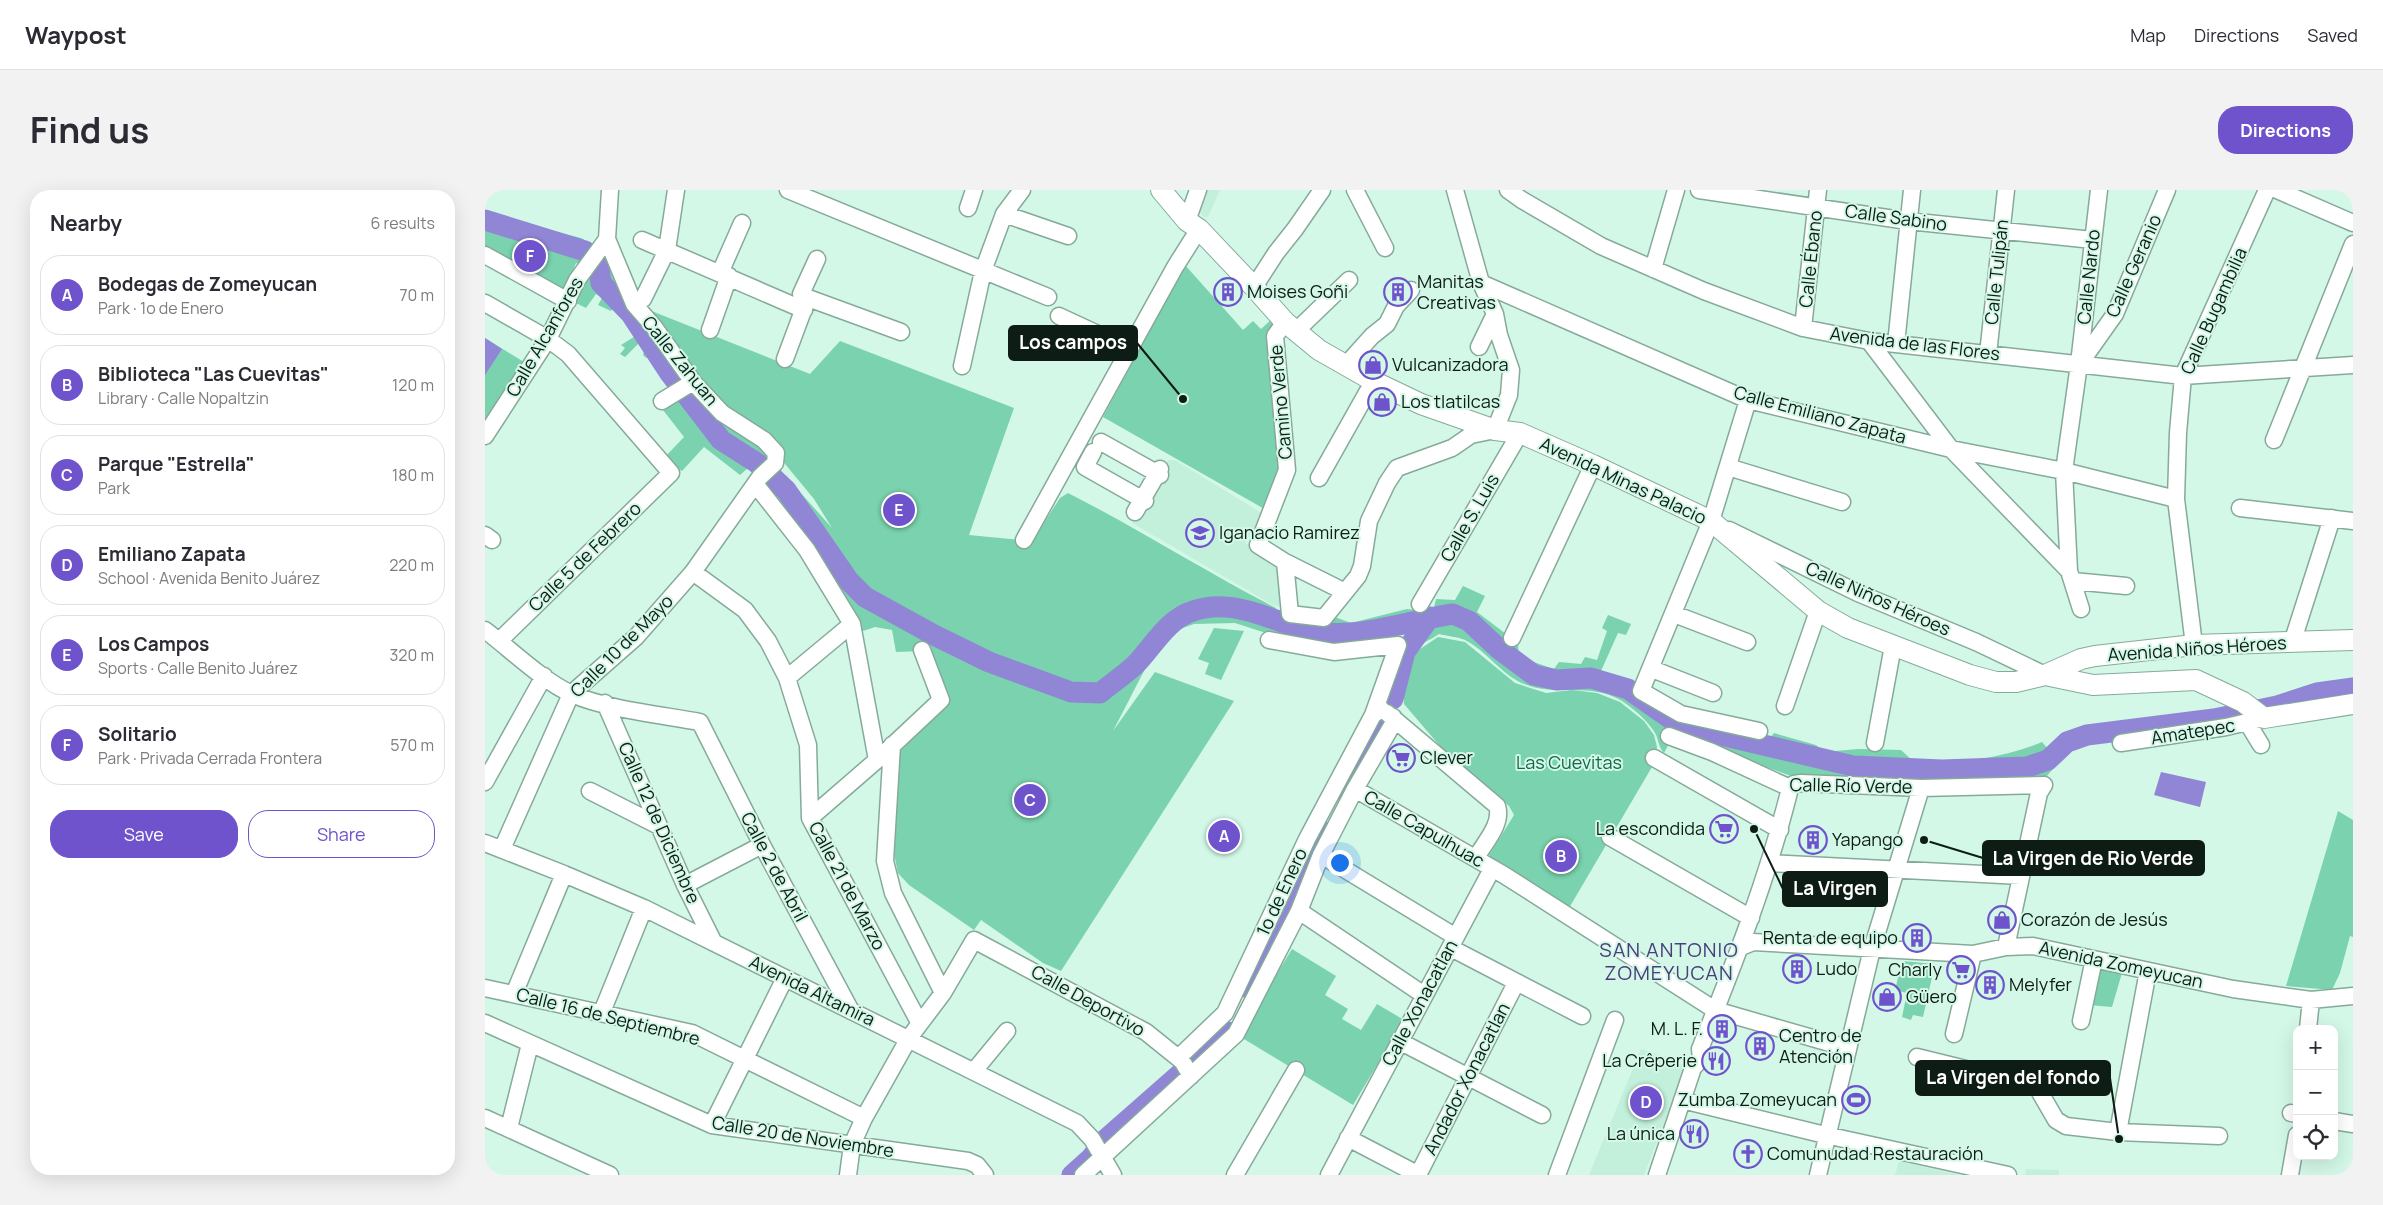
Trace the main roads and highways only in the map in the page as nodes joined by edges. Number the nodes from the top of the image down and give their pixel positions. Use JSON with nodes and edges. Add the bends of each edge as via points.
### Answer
{"nodes":[{"id":1,"x":1161,"y":190,"type":"edge"},
{"id":2,"x":2353,"y":640,"type":"edge"},
{"id":3,"x":2045,"y":675,"type":"junction"},
{"id":4,"x":2353,"y":704,"type":"edge"}],
"edges":[{"from":1,"to":3,"type":"main road","name":"Avenida Minas Palacio","via":[[1290,327],[1345,366],[1421,404],[1495,430],[1520,433],[1711,521],[1818,611],[1848,628],[1989,681],[2016,682]]},
{"from":2,"to":3,"type":"main road","name":"Avenida Niños Héroes","via":[[2194,645],[2090,656]]},
{"from":3,"to":4,"type":"main road","name":"Avenida Minas Palacio","via":[[2093,685],[2193,679],[2253,714]]}]}
